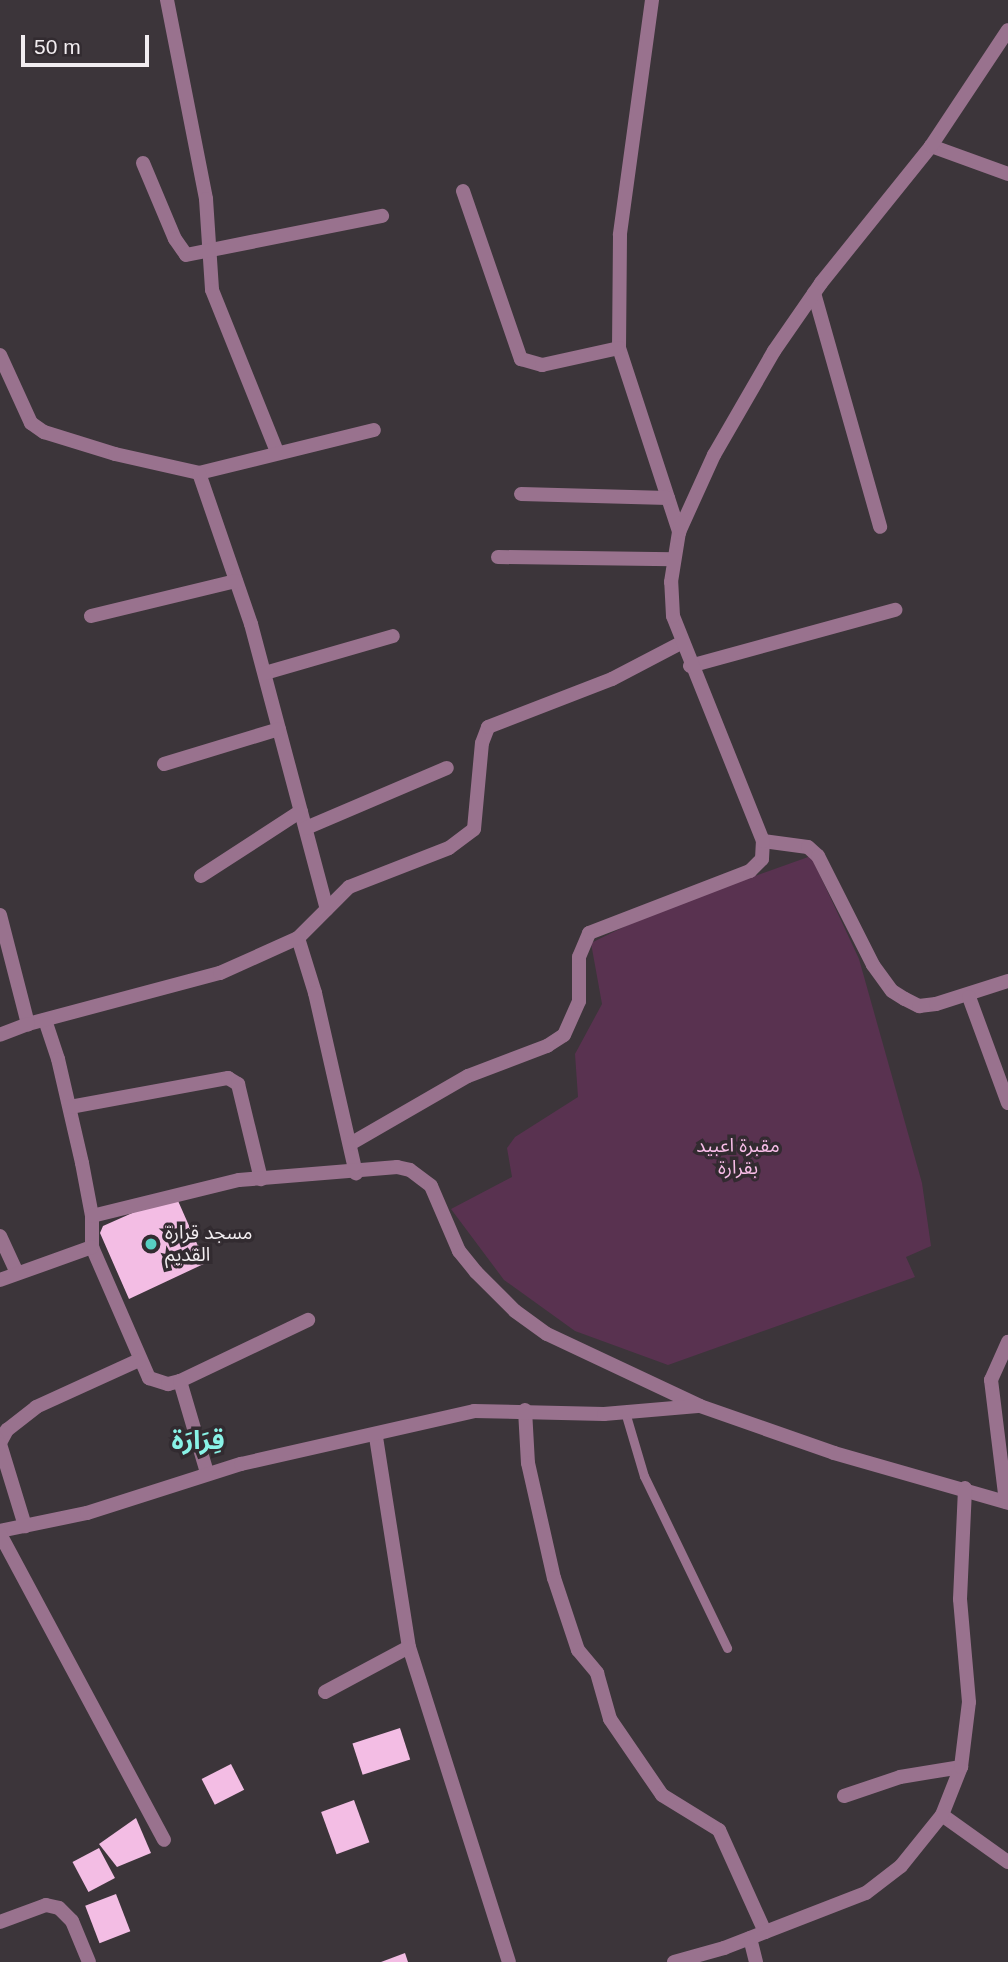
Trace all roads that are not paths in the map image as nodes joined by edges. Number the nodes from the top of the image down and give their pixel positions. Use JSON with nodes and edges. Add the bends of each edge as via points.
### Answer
{"nodes":[{"id":1,"x":167,"y":0,"type":"edge"},
{"id":2,"x":652,"y":0,"type":"edge"},
{"id":3,"x":1008,"y":30,"type":"edge"},
{"id":4,"x":932,"y":146,"type":"junction"},
{"id":5,"x":143,"y":163,"type":"dead end"},
{"id":6,"x":1008,"y":174,"type":"edge"},
{"id":7,"x":463,"y":191,"type":"dead end"},
{"id":8,"x":382,"y":216,"type":"dead end"},
{"id":9,"x":210,"y":252,"type":"junction"},
{"id":10,"x":814,"y":293,"type":"junction"},
{"id":11,"x":619,"y":348,"type":"junction"},
{"id":12,"x":0,"y":355,"type":"edge"},
{"id":13,"x":374,"y":430,"type":"dead end"},
{"id":14,"x":277,"y":452,"type":"junction"},
{"id":15,"x":199,"y":473,"type":"junction"},
{"id":16,"x":522,"y":494,"type":"dead end"},
{"id":17,"x":668,"y":498,"type":"junction"},
{"id":18,"x":880,"y":527,"type":"dead end"},
{"id":19,"x":679,"y":532,"type":"junction"},
{"id":20,"x":498,"y":557,"type":"dead end"},
{"id":21,"x":673,"y":559,"type":"junction"},
{"id":22,"x":236,"y":582,"type":"junction"},
{"id":23,"x":895,"y":610,"type":"dead end"},
{"id":24,"x":91,"y":616,"type":"dead end"},
{"id":25,"x":393,"y":636,"type":"dead end"},
{"id":26,"x":681,"y":643,"type":"junction"},
{"id":27,"x":690,"y":666,"type":"junction"},
{"id":28,"x":265,"y":673,"type":"junction"},
{"id":29,"x":279,"y":729,"type":"junction"},
{"id":30,"x":164,"y":764,"type":"dead end"},
{"id":31,"x":447,"y":768,"type":"dead end"},
{"id":32,"x":301,"y":811,"type":"junction"},
{"id":33,"x":306,"y":828,"type":"junction"},
{"id":34,"x":763,"y":841,"type":"junction"},
{"id":35,"x":201,"y":876,"type":"dead end"},
{"id":36,"x":327,"y":909,"type":"junction"},
{"id":37,"x":0,"y":915,"type":"edge"},
{"id":38,"x":298,"y":938,"type":"junction"},
{"id":39,"x":6,"y":968,"type":"edge"},
{"id":40,"x":1008,"y":981,"type":"edge"},
{"id":41,"x":969,"y":997,"type":"junction"},
{"id":42,"x":45,"y":1020,"type":"junction"},
{"id":43,"x":28,"y":1024,"type":"junction"},
{"id":44,"x":0,"y":1035,"type":"edge"},
{"id":45,"x":1008,"y":1103,"type":"edge"},
{"id":46,"x":70,"y":1107,"type":"junction"},
{"id":47,"x":350,"y":1144,"type":"junction"},
{"id":48,"x":356,"y":1173,"type":"junction"},
{"id":49,"x":261,"y":1179,"type":"junction"},
{"id":50,"x":92,"y":1216,"type":"junction"},
{"id":51,"x":0,"y":1236,"type":"edge"},
{"id":52,"x":92,"y":1247,"type":"junction"},
{"id":53,"x":17,"y":1273,"type":"junction"},
{"id":54,"x":0,"y":1280,"type":"edge"},
{"id":55,"x":308,"y":1320,"type":"dead end"},
{"id":56,"x":1008,"y":1342,"type":"edge"},
{"id":57,"x":139,"y":1360,"type":"junction"},
{"id":58,"x":180,"y":1381,"type":"junction"},
{"id":59,"x":699,"y":1406,"type":"junction"},
{"id":60,"x":525,"y":1410,"type":"junction"},
{"id":61,"x":625,"y":1412,"type":"junction"},
{"id":62,"x":376,"y":1437,"type":"junction"},
{"id":63,"x":0,"y":1443,"type":"edge"},
{"id":64,"x":207,"y":1473,"type":"junction"},
{"id":65,"x":965,"y":1488,"type":"junction"},
{"id":66,"x":1007,"y":1503,"type":"edge"},
{"id":67,"x":25,"y":1526,"type":"junction"},
{"id":68,"x":0,"y":1532,"type":"edge"},
{"id":69,"x":409,"y":1647,"type":"junction"},
{"id":70,"x":727,"y":1648,"type":"dead end"},
{"id":71,"x":326,"y":1692,"type":"dead end"},
{"id":72,"x":961,"y":1766,"type":"junction"},
{"id":73,"x":844,"y":1796,"type":"dead end"},
{"id":74,"x":942,"y":1815,"type":"junction"},
{"id":75,"x":164,"y":1840,"type":"dead end"},
{"id":76,"x":1008,"y":1862,"type":"edge"},
{"id":77,"x":0,"y":1922,"type":"edge"},
{"id":78,"x":765,"y":1932,"type":"junction"},
{"id":79,"x":750,"y":1938,"type":"junction"},
{"id":80,"x":89,"y":1962,"type":"edge"},
{"id":81,"x":509,"y":1962,"type":"edge"},
{"id":82,"x":674,"y":1962,"type":"edge"},
{"id":83,"x":757,"y":1962,"type":"edge"}],
"edges":[{"from":1,"to":9,"type":"street","via":[[198,149]]},
{"from":2,"to":11,"type":"street","via":[[620,235]]},
{"from":3,"to":4,"type":"street"},
{"from":4,"to":6,"type":"street"},
{"from":4,"to":10,"type":"street"},
{"from":5,"to":9,"type":"street","via":[[183,253]]},
{"from":7,"to":11,"type":"street","via":[[521,359],[542,365]]},
{"from":8,"to":9,"type":"street"},
{"from":9,"to":14,"type":"street","via":[[218,310]]},
{"from":10,"to":18,"type":"street"},
{"from":10,"to":19,"type":"street","via":[[714,455]]},
{"from":11,"to":17,"type":"street"},
{"from":12,"to":15,"type":"street","via":[[31,423],[44,432]]},
{"from":13,"to":14,"type":"street"},
{"from":14,"to":15,"type":"street"},
{"from":15,"to":22,"type":"street"},
{"from":16,"to":17,"type":"street"},
{"from":17,"to":19,"type":"street"},
{"from":19,"to":21,"type":"street"},
{"from":20,"to":21,"type":"street"},
{"from":21,"to":26,"type":"street","via":[[671,600]]},
{"from":22,"to":24,"type":"street"},
{"from":22,"to":28,"type":"street"},
{"from":23,"to":27,"type":"street"},
{"from":25,"to":28,"type":"street"},
{"from":26,"to":27,"type":"street"},
{"from":26,"to":36,"type":"street","via":[[612,679],[488,727],[482,743],[474,829],[449,848],[349,887]]},
{"from":27,"to":34,"type":"street"},
{"from":28,"to":29,"type":"street"},
{"from":29,"to":30,"type":"street"},
{"from":29,"to":32,"type":"street"},
{"from":31,"to":33,"type":"street"},
{"from":32,"to":33,"type":"street"},
{"from":32,"to":35,"type":"street"},
{"from":33,"to":36,"type":"street"},
{"from":34,"to":41,"type":"street","via":[[808,847],[818,856],[873,965],[892,991],[919,1006]]},
{"from":34,"to":47,"type":"street","via":[[762,859],[750,871],[589,933],[579,957],[579,1001],[564,1035],[468,1076]]},
{"from":36,"to":38,"type":"street"},
{"from":37,"to":39,"type":"street"},
{"from":38,"to":42,"type":"street","via":[[220,972]]},
{"from":38,"to":47,"type":"street"},
{"from":39,"to":43,"type":"street"},
{"from":40,"to":41,"type":"street"},
{"from":41,"to":45,"type":"street"},
{"from":42,"to":43,"type":"street"},
{"from":42,"to":46,"type":"street"},
{"from":43,"to":44,"type":"street"},
{"from":46,"to":49,"type":"street","via":[[229,1078],[237,1084]]},
{"from":46,"to":50,"type":"street"},
{"from":47,"to":48,"type":"street"},
{"from":48,"to":49,"type":"street"},
{"from":48,"to":59,"type":"street","via":[[397,1167],[422,1176],[431,1186],[459,1251],[515,1311],[582,1352]]},
{"from":49,"to":50,"type":"street","via":[[186,1190]]},
{"from":50,"to":52,"type":"street"},
{"from":51,"to":53,"type":"street"},
{"from":52,"to":53,"type":"street"},
{"from":52,"to":57,"type":"street"},
{"from":53,"to":54,"type":"street"},
{"from":55,"to":58,"type":"street"},
{"from":56,"to":66,"type":"street","via":[[990,1380]]},
{"from":57,"to":58,"type":"street","via":[[154,1381]]},
{"from":57,"to":63,"type":"street","via":[[45,1402],[13,1424]]},
{"from":58,"to":64,"type":"street"},
{"from":59,"to":61,"type":"street"},
{"from":59,"to":65,"type":"street","via":[[834,1452]]},
{"from":60,"to":61,"type":"street"},
{"from":60,"to":62,"type":"street","via":[[474,1411]]},
{"from":60,"to":78,"type":"street","via":[[528,1463],[554,1578],[578,1650],[597,1673],[610,1719],[662,1795],[719,1830]]},
{"from":61,"to":70,"type":"lane","via":[[644,1476]]},
{"from":62,"to":64,"type":"street"},
{"from":62,"to":69,"type":"street"},
{"from":63,"to":67,"type":"street"},
{"from":64,"to":67,"type":"street","via":[[87,1513]]},
{"from":65,"to":66,"type":"street"},
{"from":65,"to":72,"type":"street","via":[[960,1599],[970,1702]]},
{"from":67,"to":68,"type":"street"},
{"from":68,"to":75,"type":"street"},
{"from":69,"to":71,"type":"street"},
{"from":69,"to":81,"type":"street"},
{"from":72,"to":73,"type":"street","via":[[900,1777]]},
{"from":72,"to":74,"type":"street"},
{"from":74,"to":76,"type":"street"},
{"from":74,"to":78,"type":"street","via":[[901,1866],[866,1894]]},
{"from":77,"to":80,"type":"street","via":[[46,1905],[59,1908],[72,1921]]},
{"from":78,"to":79,"type":"street"},
{"from":79,"to":82,"type":"street"},
{"from":79,"to":83,"type":"street"}]}
